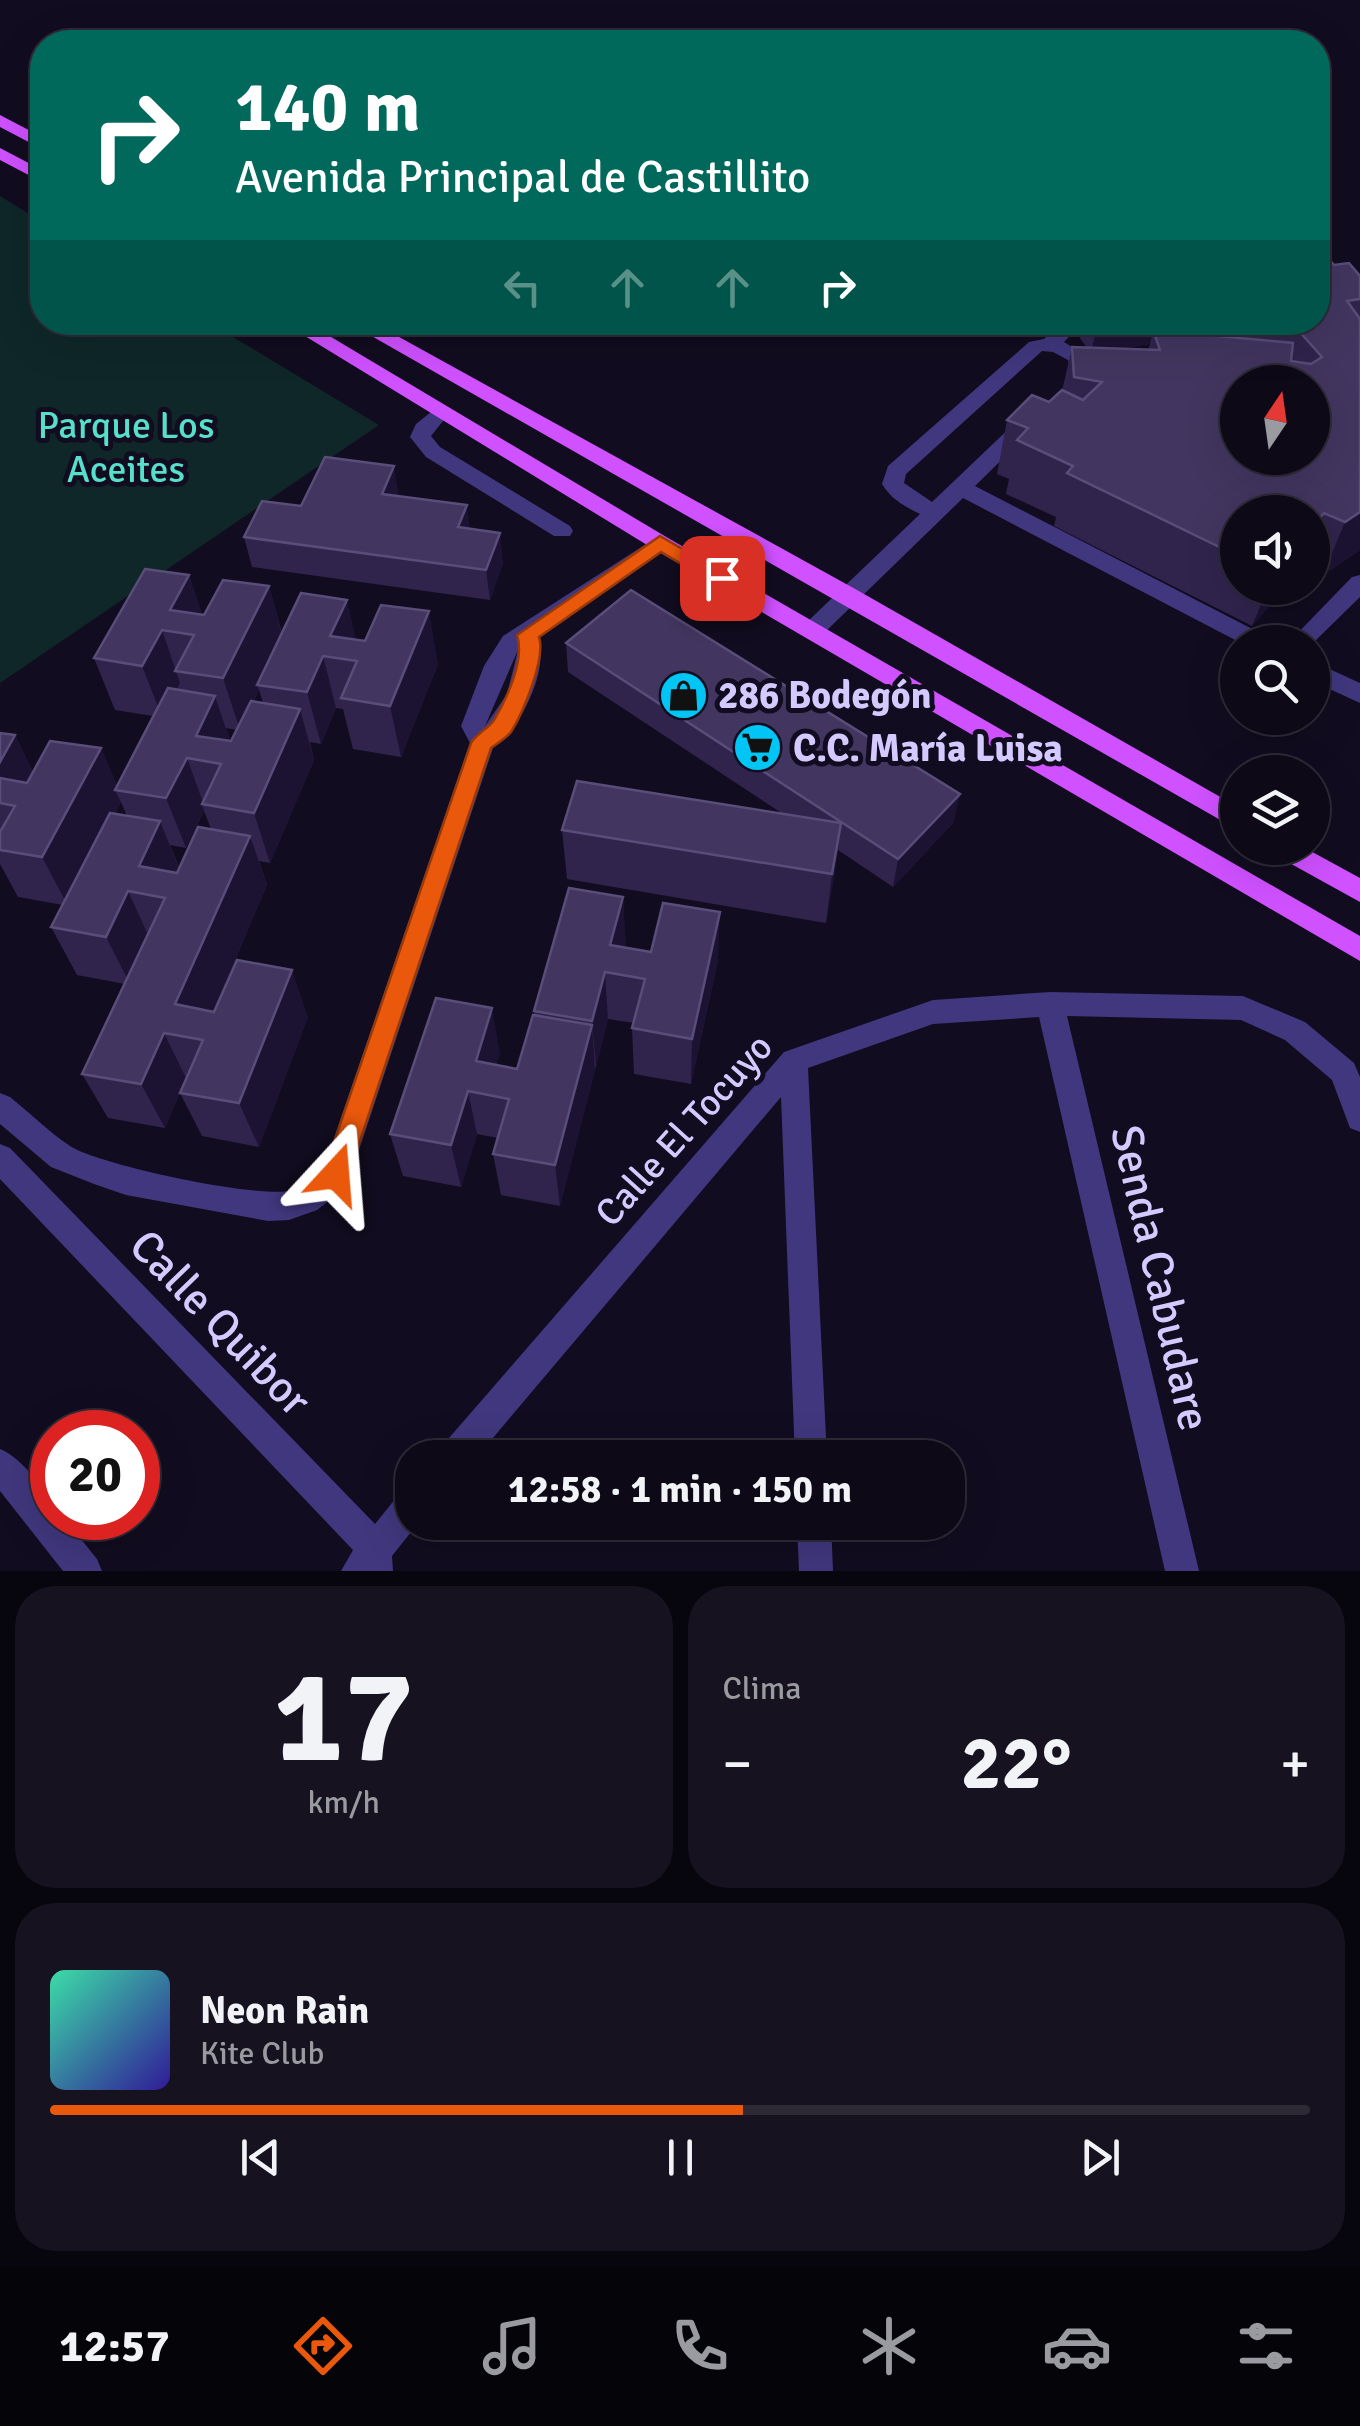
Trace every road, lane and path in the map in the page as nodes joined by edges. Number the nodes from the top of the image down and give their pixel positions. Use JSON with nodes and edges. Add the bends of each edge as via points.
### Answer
{"nodes":[{"id":1,"x":0,"y":120,"type":"edge"},
{"id":2,"x":30,"y":137,"type":"edge"},
{"id":3,"x":0,"y":153,"type":"edge"},
{"id":4,"x":30,"y":170,"type":"edge"},
{"id":5,"x":312,"y":335,"type":"edge"},
{"id":6,"x":379,"y":335,"type":"edge"},
{"id":7,"x":1060,"y":335,"type":"edge"},
{"id":8,"x":1050,"y":344,"type":"junction"},
{"id":9,"x":1082,"y":376,"type":"edge"},
{"id":10,"x":442,"y":411,"type":"junction"},
{"id":11,"x":1040,"y":411,"type":"edge"},
{"id":12,"x":961,"y":488,"type":"junction"},
{"id":13,"x":935,"y":513,"type":"junction"},
{"id":14,"x":562,"y":530,"type":"dead end"},
{"id":15,"x":660,"y":543,"type":"junction"},
{"id":16,"x":1360,"y":584,"type":"edge"},
{"id":17,"x":849,"y":596,"type":"junction"},
{"id":18,"x":1225,"y":625,"type":"edge"},
{"id":19,"x":1318,"y":625,"type":"edge"},
{"id":20,"x":814,"y":629,"type":"junction"},
{"id":21,"x":1330,"y":677,"type":"edge"},
{"id":22,"x":1356,"y":686,"type":"edge"},
{"id":23,"x":1220,"y":810,"type":"edge"},
{"id":24,"x":1314,"y":865,"type":"edge"},
{"id":25,"x":1360,"y":891,"type":"edge"},
{"id":26,"x":1360,"y":950,"type":"edge"},
{"id":27,"x":1050,"y":1004,"type":"junction"},
{"id":28,"x":794,"y":1061,"type":"junction"},
{"id":29,"x":0,"y":1106,"type":"edge"},
{"id":30,"x":1360,"y":1119,"type":"edge"},
{"id":31,"x":0,"y":1158,"type":"edge"},
{"id":32,"x":469,"y":1440,"type":"edge"},
{"id":33,"x":810,"y":1440,"type":"edge"},
{"id":34,"x":0,"y":1465,"type":"edge"},
{"id":35,"x":395,"y":1529,"type":"edge"},
{"id":36,"x":815,"y":1540,"type":"edge"},
{"id":37,"x":370,"y":1564,"type":"edge"},
{"id":38,"x":85,"y":1571,"type":"edge"},
{"id":39,"x":816,"y":1571,"type":"edge"},
{"id":40,"x":1182,"y":1571,"type":"edge"}],
"edges":[{"from":1,"to":2,"type":"main road"},
{"from":3,"to":4,"type":"main road"},
{"from":5,"to":10,"type":"main road"},
{"from":6,"to":17,"type":"main road"},
{"from":7,"to":8,"type":"street"},
{"from":8,"to":9,"type":"street","via":[[1078,357]]},
{"from":8,"to":13,"type":"street","via":[[1036,346],[896,471],[892,484]]},
{"from":10,"to":14,"type":"street","via":[[420,438],[433,452]]},
{"from":10,"to":15,"type":"main road"},
{"from":11,"to":12,"type":"street"},
{"from":12,"to":13,"type":"street"},
{"from":12,"to":18,"type":"street"},
{"from":13,"to":17,"type":"street"},
{"from":15,"to":20,"type":"main road"},
{"from":15,"to":29,"type":"street","via":[[528,635],[531,654],[507,719],[482,743],[336,1174],[320,1194],[268,1207],[126,1180],[61,1157]]},
{"from":16,"to":19,"type":"street"},
{"from":17,"to":20,"type":"street"},
{"from":17,"to":23,"type":"main road"},
{"from":20,"to":26,"type":"main road"},
{"from":21,"to":22,"type":"street"},
{"from":24,"to":25,"type":"main road"},
{"from":27,"to":28,"type":"street","name":"Calle El Tocuyo","via":[[933,1012]]},
{"from":27,"to":30,"type":"street","name":"Calle El Tocuyo","via":[[1243,1008],[1294,1032],[1344,1072]]},
{"from":27,"to":40,"type":"street","name":"Senda Cabudare"},
{"from":28,"to":32,"type":"street","name":"Calle El Tocuyo"},
{"from":28,"to":33,"type":"street"},
{"from":31,"to":37,"type":"street","name":"Calle Quibor"},
{"from":34,"to":38,"type":"street"},
{"from":35,"to":37,"type":"street"},
{"from":36,"to":39,"type":"street"}]}
